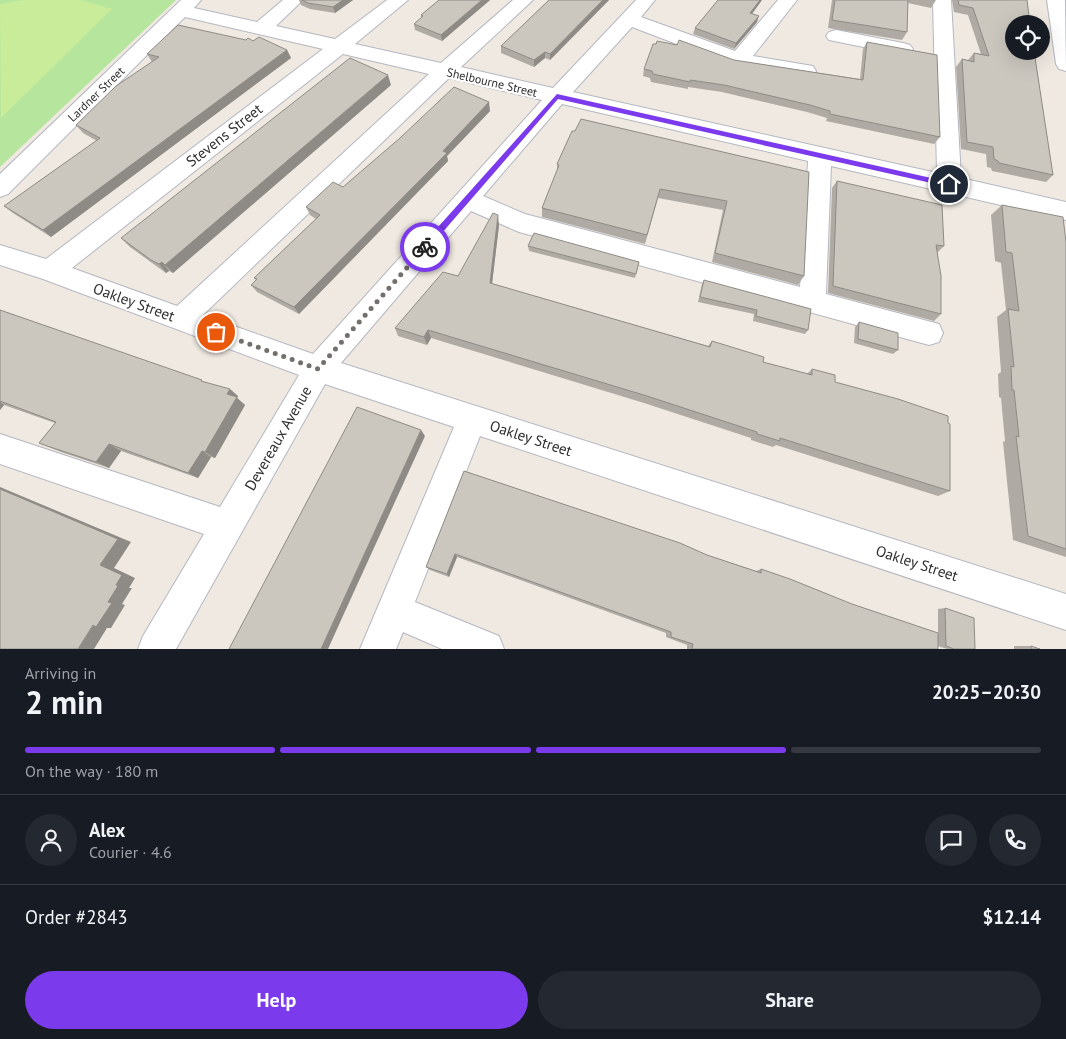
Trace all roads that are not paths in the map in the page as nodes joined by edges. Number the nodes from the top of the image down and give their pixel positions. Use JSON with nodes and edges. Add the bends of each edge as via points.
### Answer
{"nodes":[{"id":1,"x":294,"y":0,"type":"edge"},
{"id":2,"x":399,"y":0,"type":"edge"},
{"id":3,"x":524,"y":0,"type":"edge"},
{"id":4,"x":646,"y":0,"type":"edge"},
{"id":5,"x":788,"y":0,"type":"edge"},
{"id":6,"x":942,"y":0,"type":"edge"},
{"id":7,"x":1056,"y":0,"type":"edge"},
{"id":8,"x":187,"y":5,"type":"edge"},
{"id":9,"x":628,"y":19,"type":"junction"},
{"id":10,"x":261,"y":29,"type":"junction"},
{"id":11,"x":836,"y":36,"type":"dead end"},
{"id":12,"x":338,"y":47,"type":"junction"},
{"id":13,"x":930,"y":54,"type":"junction"},
{"id":14,"x":739,"y":60,"type":"junction"},
{"id":15,"x":1066,"y":64,"type":"edge"},
{"id":16,"x":444,"y":71,"type":"junction"},
{"id":17,"x":806,"y":71,"type":"edge"},
{"id":18,"x":557,"y":96,"type":"junction"},
{"id":19,"x":820,"y":155,"type":"junction"},
{"id":20,"x":949,"y":184,"type":"junction"},
{"id":21,"x":0,"y":188,"type":"edge"},
{"id":22,"x":467,"y":199,"type":"junction"},
{"id":23,"x":1066,"y":210,"type":"edge"},
{"id":24,"x":0,"y":255,"type":"edge"},
{"id":25,"x":50,"y":272,"type":"junction"},
{"id":26,"x":812,"y":301,"type":"junction"},
{"id":27,"x":182,"y":319,"type":"junction"},
{"id":28,"x":929,"y":333,"type":"dead end"},
{"id":29,"x":318,"y":369,"type":"junction"},
{"id":30,"x":472,"y":419,"type":"junction"},
{"id":31,"x":0,"y":449,"type":"edge"},
{"id":32,"x":228,"y":526,"type":"junction"},
{"id":33,"x":394,"y":611,"type":"junction"},
{"id":34,"x":1066,"y":612,"type":"edge"},
{"id":35,"x":156,"y":649,"type":"edge"},
{"id":36,"x":378,"y":649,"type":"edge"},
{"id":37,"x":486,"y":649,"type":"edge"}],
"edges":[{"from":1,"to":10,"type":"street"},
{"from":2,"to":12,"type":"street","name":"Stevens Street"},
{"from":3,"to":16,"type":"street"},
{"from":4,"to":9,"type":"street","name":"Devereaux Avenue"},
{"from":5,"to":14,"type":"street"},
{"from":6,"to":13,"type":"street"},
{"from":7,"to":15,"type":"street"},
{"from":8,"to":10,"type":"street","name":"Shelbourne Street"},
{"from":8,"to":21,"type":"street","name":"Lardner Street"},
{"from":9,"to":14,"type":"street"},
{"from":9,"to":18,"type":"street","name":"Devereaux Avenue"},
{"from":10,"to":12,"type":"street","name":"Shelbourne Street"},
{"from":11,"to":13,"type":"street"},
{"from":12,"to":16,"type":"street","name":"Shelbourne Street"},
{"from":12,"to":25,"type":"street","name":"Stevens Street"},
{"from":13,"to":20,"type":"street"},
{"from":14,"to":17,"type":"street"},
{"from":16,"to":18,"type":"street","name":"Shelbourne Street"},
{"from":16,"to":27,"type":"street"},
{"from":18,"to":19,"type":"street","name":"Shelbourne Street"},
{"from":18,"to":22,"type":"street","name":"Devereaux Avenue"},
{"from":19,"to":20,"type":"street","name":"Shelbourne Street"},
{"from":19,"to":26,"type":"street"},
{"from":20,"to":23,"type":"street","name":"Shelbourne Street"},
{"from":22,"to":26,"type":"street","via":[[519,222]]},
{"from":22,"to":29,"type":"street","name":"Devereaux Avenue"},
{"from":24,"to":25,"type":"street","name":"Oakley Street"},
{"from":25,"to":27,"type":"street","name":"Oakley Street"},
{"from":26,"to":28,"type":"street"},
{"from":27,"to":29,"type":"street","name":"Oakley Street"},
{"from":29,"to":30,"type":"street","name":"Oakley Street"},
{"from":29,"to":32,"type":"street","name":"Devereaux Avenue"},
{"from":30,"to":33,"type":"street"},
{"from":30,"to":34,"type":"street","name":"Oakley Street"},
{"from":31,"to":32,"type":"street"},
{"from":32,"to":35,"type":"street","name":"Devereaux Avenue"},
{"from":33,"to":36,"type":"street"},
{"from":33,"to":37,"type":"street"}]}
